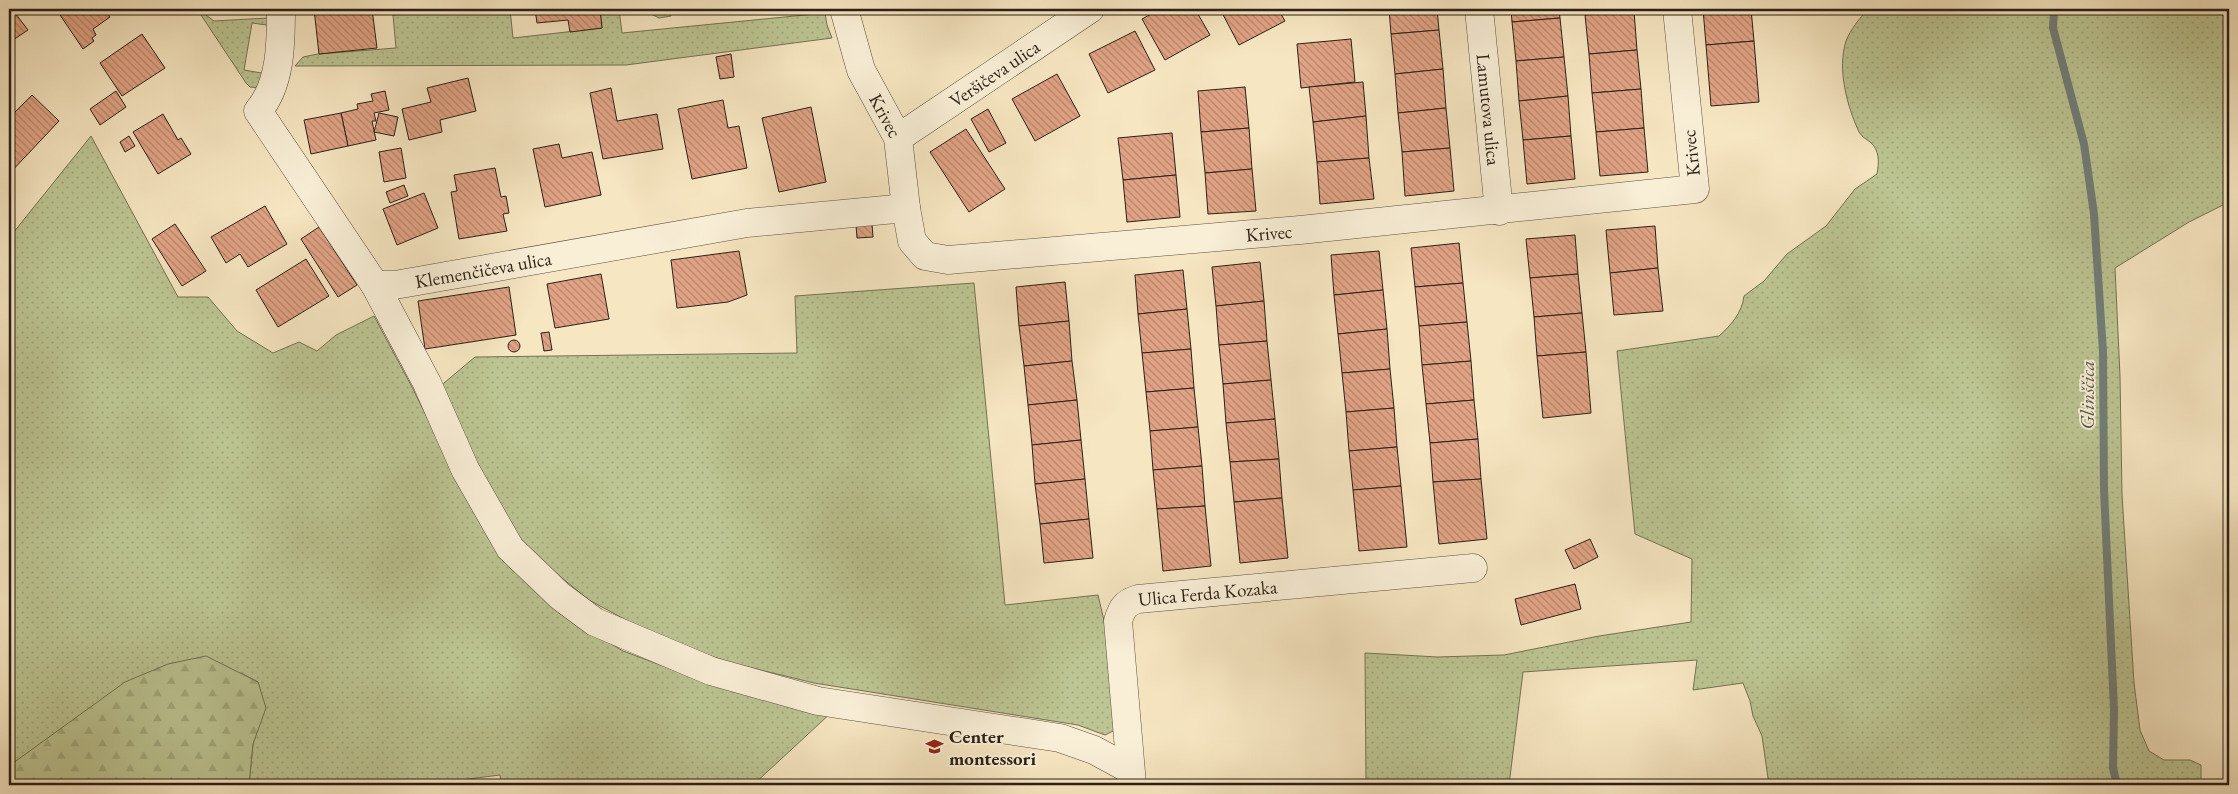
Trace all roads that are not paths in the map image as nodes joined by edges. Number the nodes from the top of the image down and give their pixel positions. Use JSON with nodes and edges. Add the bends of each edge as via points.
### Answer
{"nodes":[{"id":1,"x":281,"y":9,"type":"edge"},
{"id":2,"x":844,"y":9,"type":"edge"},
{"id":3,"x":1090,"y":9,"type":"edge"},
{"id":4,"x":1479,"y":9,"type":"edge"},
{"id":5,"x":1677,"y":9,"type":"edge"},
{"id":6,"x":898,"y":138,"type":"junction"},
{"id":7,"x":906,"y":208,"type":"junction"},
{"id":8,"x":1499,"y":210,"type":"junction"},
{"id":9,"x":375,"y":285,"type":"junction"},
{"id":10,"x":1473,"y":568,"type":"dead end"},
{"id":11,"x":1131,"y":777,"type":"edge"}],
"edges":[{"from":1,"to":9,"type":"street","via":[[276,74],[270,93],[258,112]]},
{"from":2,"to":6,"type":"street","name":"Krivec","via":[[861,70]]},
{"from":3,"to":6,"type":"street","name":"Veršičeva ulica"},
{"from":4,"to":8,"type":"street","name":"Lamutova ulica"},
{"from":5,"to":8,"type":"street","name":"Krivec","via":[[1695,190]]},
{"from":6,"to":7,"type":"street","name":"Krivec"},
{"from":7,"to":8,"type":"street","name":"Krivec","via":[[912,242],[926,256],[948,260],[1241,236]]},
{"from":7,"to":9,"type":"street","name":"Klemenčičeva ulica","via":[[747,223],[405,283]]},
{"from":9,"to":11,"type":"street","via":[[426,383],[465,469],[510,548],[560,596],[596,622],[711,671],[818,701],[1060,738],[1094,750]]},
{"from":10,"to":11,"type":"street","name":"Ulica Ferda Kozaka","via":[[1138,598],[1127,602],[1118,621]]}]}
